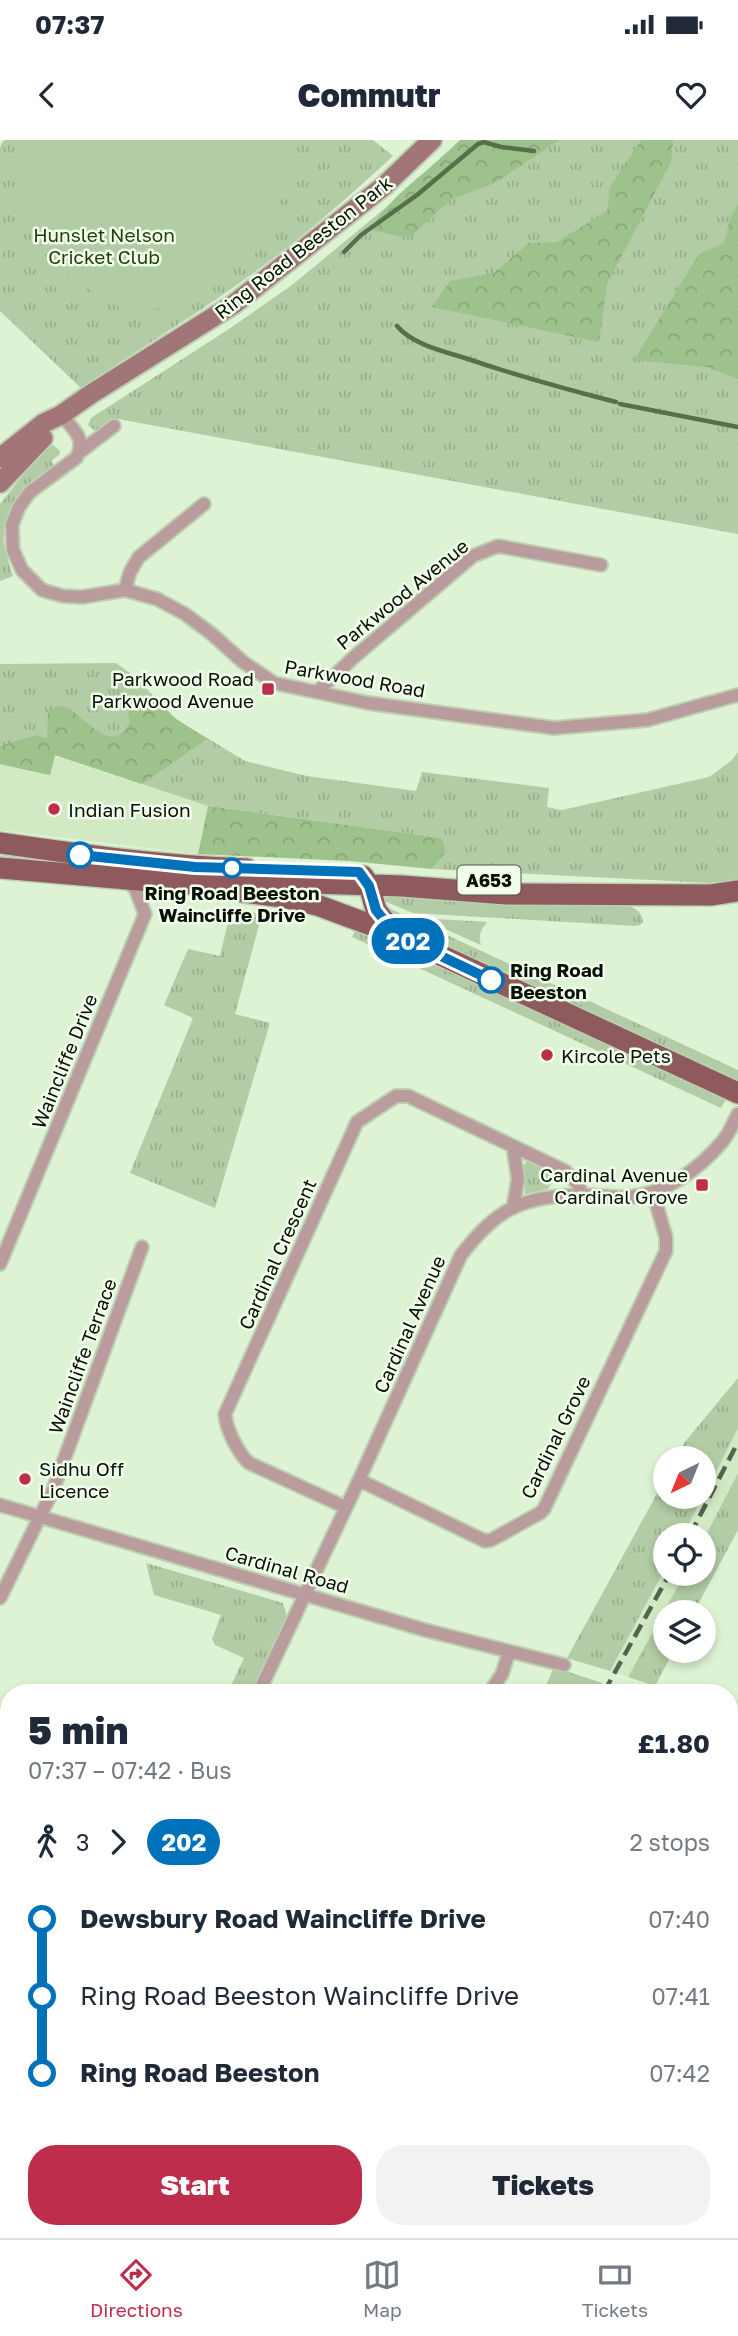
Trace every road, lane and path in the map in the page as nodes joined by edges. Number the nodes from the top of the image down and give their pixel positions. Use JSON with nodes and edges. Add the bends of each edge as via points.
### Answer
{"nodes":[{"id":1,"x":432,"y":140,"type":"edge"},
{"id":2,"x":61,"y":415,"type":"junction"},
{"id":3,"x":114,"y":426,"type":"dead end"},
{"id":4,"x":80,"y":453,"type":"junction"},
{"id":5,"x":0,"y":457,"type":"edge"},
{"id":6,"x":0,"y":483,"type":"edge"},
{"id":7,"x":204,"y":504,"type":"dead end"},
{"id":8,"x":601,"y":565,"type":"dead end"},
{"id":9,"x":125,"y":590,"type":"junction"},
{"id":10,"x":318,"y":691,"type":"junction"},
{"id":11,"x":738,"y":695,"type":"edge"},
{"id":12,"x":0,"y":843,"type":"edge"},
{"id":13,"x":0,"y":868,"type":"edge"},
{"id":14,"x":121,"y":878,"type":"junction"},
{"id":15,"x":359,"y":881,"type":"junction"},
{"id":16,"x":184,"y":884,"type":"junction"},
{"id":17,"x":738,"y":891,"type":"edge"},
{"id":18,"x":352,"y":918,"type":"junction"},
{"id":19,"x":395,"y":934,"type":"junction"},
{"id":20,"x":738,"y":1093,"type":"edge"},
{"id":21,"x":738,"y":1114,"type":"edge"},
{"id":22,"x":513,"y":1147,"type":"junction"},
{"id":23,"x":653,"y":1193,"type":"junction"},
{"id":24,"x":582,"y":1195,"type":"junction"},
{"id":25,"x":513,"y":1208,"type":"junction"},
{"id":26,"x":142,"y":1247,"type":"dead end"},
{"id":27,"x":0,"y":1264,"type":"edge"},
{"id":28,"x":359,"y":1480,"type":"junction"},
{"id":29,"x":0,"y":1505,"type":"edge"},
{"id":30,"x":345,"y":1507,"type":"junction"},
{"id":31,"x":41,"y":1517,"type":"junction"},
{"id":32,"x":305,"y":1595,"type":"junction"},
{"id":33,"x":0,"y":1598,"type":"edge"},
{"id":34,"x":509,"y":1652,"type":"junction"},
{"id":35,"x":564,"y":1665,"type":"dead end"},
{"id":36,"x":263,"y":1684,"type":"edge"},
{"id":37,"x":495,"y":1684,"type":"edge"}],
"edges":[{"from":1,"to":2,"type":"street","name":"Ring Road Beeston Park","via":[[384,186],[234,304]]},
{"from":2,"to":4,"type":"street","via":[[77,432]]},
{"from":2,"to":5,"type":"street","name":"Ring Road Beeston Park","via":[[44,422]]},
{"from":2,"to":6,"type":"street","name":"Ring Road Beeston Park"},
{"from":3,"to":4,"type":"street","name":"Parkwood Road"},
{"from":4,"to":9,"type":"street","name":"Parkwood Road","via":[[30,492],[19,507],[12,525],[13,550],[22,570],[42,590],[82,597]]},
{"from":7,"to":9,"type":"street","via":[[139,557]]},
{"from":8,"to":10,"type":"street","name":"Parkwood Avenue","via":[[498,546],[473,556]]},
{"from":9,"to":10,"type":"street","name":"Parkwood Road","via":[[157,599],[185,614],[274,683]]},
{"from":10,"to":11,"type":"street","name":"Parkwood Road","via":[[368,703],[554,728],[647,720]]},
{"from":12,"to":15,"type":"main road","number":"A653","via":[[80,855]]},
{"from":13,"to":14,"type":"main road"},
{"from":14,"to":16,"type":"main road"},
{"from":14,"to":27,"type":"street","name":"Waincliffe Drive","via":[[135,888],[145,914]]},
{"from":15,"to":16,"type":"main road"},
{"from":15,"to":17,"type":"main road","number":"A653","via":[[380,871],[598,893],[712,895]]},
{"from":15,"to":18,"type":"main road","via":[[349,911]]},
{"from":15,"to":19,"type":"main road"},
{"from":16,"to":18,"type":"main road","via":[[283,897]]},
{"from":18,"to":19,"type":"main road"},
{"from":19,"to":20,"type":"main road"},
{"from":21,"to":23,"type":"street","name":"Cardinal Avenue","via":[[723,1141],[690,1173]]},
{"from":22,"to":24,"type":"street","name":"Cardinal Crescent","via":[[565,1171]]},
{"from":22,"to":25,"type":"street","via":[[518,1178]]},
{"from":22,"to":30,"type":"street","name":"Cardinal Crescent","via":[[408,1096],[396,1096],[357,1122],[225,1414],[248,1463]]},
{"from":23,"to":24,"type":"street","name":"Cardinal Avenue"},
{"from":23,"to":28,"type":"street","name":"Cardinal Grove","via":[[666,1251],[540,1513],[485,1541]]},
{"from":24,"to":25,"type":"street","name":"Cardinal Avenue","via":[[541,1199]]},
{"from":25,"to":28,"type":"street","name":"Cardinal Avenue","via":[[489,1224],[461,1255]]},
{"from":26,"to":31,"type":"street","name":"Waincliffe Terrace"},
{"from":28,"to":30,"type":"street","name":"Cardinal Avenue"},
{"from":29,"to":31,"type":"street","name":"Cardinal Road"},
{"from":30,"to":32,"type":"street","name":"Cardinal Avenue"},
{"from":31,"to":32,"type":"street","name":"Cardinal Road"},
{"from":31,"to":33,"type":"street","name":"Waincliffe Terrace"},
{"from":32,"to":34,"type":"street","name":"Cardinal Road"},
{"from":32,"to":36,"type":"street","name":"Cardinal Avenue"},
{"from":34,"to":35,"type":"street","name":"Cardinal Road"},
{"from":34,"to":37,"type":"street"}]}
